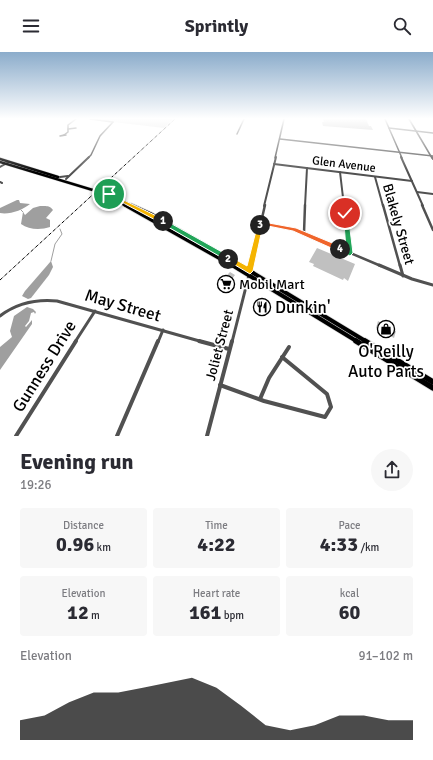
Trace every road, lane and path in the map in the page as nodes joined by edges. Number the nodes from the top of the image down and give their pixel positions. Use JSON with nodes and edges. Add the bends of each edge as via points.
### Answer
{"nodes":[{"id":1,"x":100,"y":137,"type":"edge"},
{"id":2,"x":393,"y":137,"type":"edge"},
{"id":3,"x":420,"y":137,"type":"edge"},
{"id":4,"x":280,"y":139,"type":"joint"},
{"id":5,"x":399,"y":152,"type":"junction"},
{"id":6,"x":432,"y":157,"type":"edge"},
{"id":7,"x":0,"y":160,"type":"edge"},
{"id":8,"x":7,"y":163,"type":"junction"},
{"id":9,"x":274,"y":164,"type":"junction"},
{"id":10,"x":0,"y":167,"type":"edge"},
{"id":11,"x":307,"y":168,"type":"junction"},
{"id":12,"x":340,"y":172,"type":"junction"},
{"id":13,"x":375,"y":177,"type":"junction"},
{"id":14,"x":67,"y":178,"type":"junction"},
{"id":15,"x":412,"y":182,"type":"junction"},
{"id":16,"x":416,"y":192,"type":"junction"},
{"id":17,"x":433,"y":194,"type":"edge"},
{"id":18,"x":261,"y":223,"type":"junction"},
{"id":19,"x":433,"y":230,"type":"edge"},
{"id":20,"x":304,"y":233,"type":"junction"},
{"id":21,"x":350,"y":253,"type":"junction"},
{"id":22,"x":249,"y":273,"type":"junction"},
{"id":23,"x":403,"y":276,"type":"junction"},
{"id":24,"x":433,"y":285,"type":"edge"},
{"id":25,"x":95,"y":311,"type":"junction"},
{"id":26,"x":0,"y":316,"type":"edge"},
{"id":27,"x":163,"y":330,"type":"junction"},
{"id":28,"x":289,"y":347,"type":"dead end"},
{"id":29,"x":229,"y":349,"type":"junction"},
{"id":30,"x":282,"y":357,"type":"junction"},
{"id":31,"x":433,"y":382,"type":"edge"},
{"id":32,"x":220,"y":385,"type":"junction"},
{"id":33,"x":433,"y":388,"type":"edge"},
{"id":34,"x":260,"y":399,"type":"junction"},
{"id":35,"x":16,"y":436,"type":"edge"},
{"id":36,"x":117,"y":436,"type":"edge"},
{"id":37,"x":207,"y":436,"type":"edge"}],
"edges":[{"from":1,"to":14,"type":"street","via":[[91,155]]},
{"from":2,"to":5,"type":"street"},
{"from":3,"to":6,"type":"street"},
{"from":4,"to":5,"type":"street"},
{"from":4,"to":9,"type":"street","name":"Joliet Street"},
{"from":5,"to":6,"type":"street"},
{"from":5,"to":15,"type":"street"},
{"from":7,"to":8,"type":"main road"},
{"from":8,"to":10,"type":"street"},
{"from":8,"to":14,"type":"main road"},
{"from":8,"to":22,"type":"main road","via":[[121,202]]},
{"from":9,"to":11,"type":"street","name":"Glen Avenue"},
{"from":9,"to":18,"type":"street","name":"Joliet Street"},
{"from":11,"to":12,"type":"street","name":"Glen Avenue"},
{"from":11,"to":20,"type":"street"},
{"from":12,"to":13,"type":"street","name":"Glen Avenue"},
{"from":12,"to":21,"type":"street"},
{"from":13,"to":15,"type":"street","name":"Glen Avenue"},
{"from":13,"to":23,"type":"street","name":"Blakely Street"},
{"from":14,"to":22,"type":"main road","via":[[133,205]]},
{"from":15,"to":16,"type":"street"},
{"from":16,"to":17,"type":"street"},
{"from":16,"to":19,"type":"street"},
{"from":18,"to":20,"type":"street"},
{"from":18,"to":22,"type":"street","name":"Joliet Street"},
{"from":20,"to":21,"type":"street"},
{"from":21,"to":23,"type":"street"},
{"from":22,"to":29,"type":"street","name":"Joliet Street"},
{"from":22,"to":31,"type":"main road"},
{"from":22,"to":33,"type":"main road"},
{"from":23,"to":24,"type":"street"},
{"from":25,"to":26,"type":"street","name":"May Street","via":[[52,300],[30,302],[9,309]]},
{"from":25,"to":27,"type":"street","name":"May Street"},
{"from":25,"to":35,"type":"street","name":"Gunness Drive","via":[[47,383]]},
{"from":27,"to":29,"type":"street","name":"May Street"},
{"from":27,"to":36,"type":"street"},
{"from":28,"to":30,"type":"street"},
{"from":29,"to":32,"type":"street","name":"Joliet Street"},
{"from":30,"to":34,"type":"street","via":[[264,384]]},
{"from":30,"to":34,"type":"street","via":[[327,394],[330,409],[325,417]]},
{"from":32,"to":34,"type":"street"},
{"from":32,"to":37,"type":"street","name":"Joliet Street"}]}
